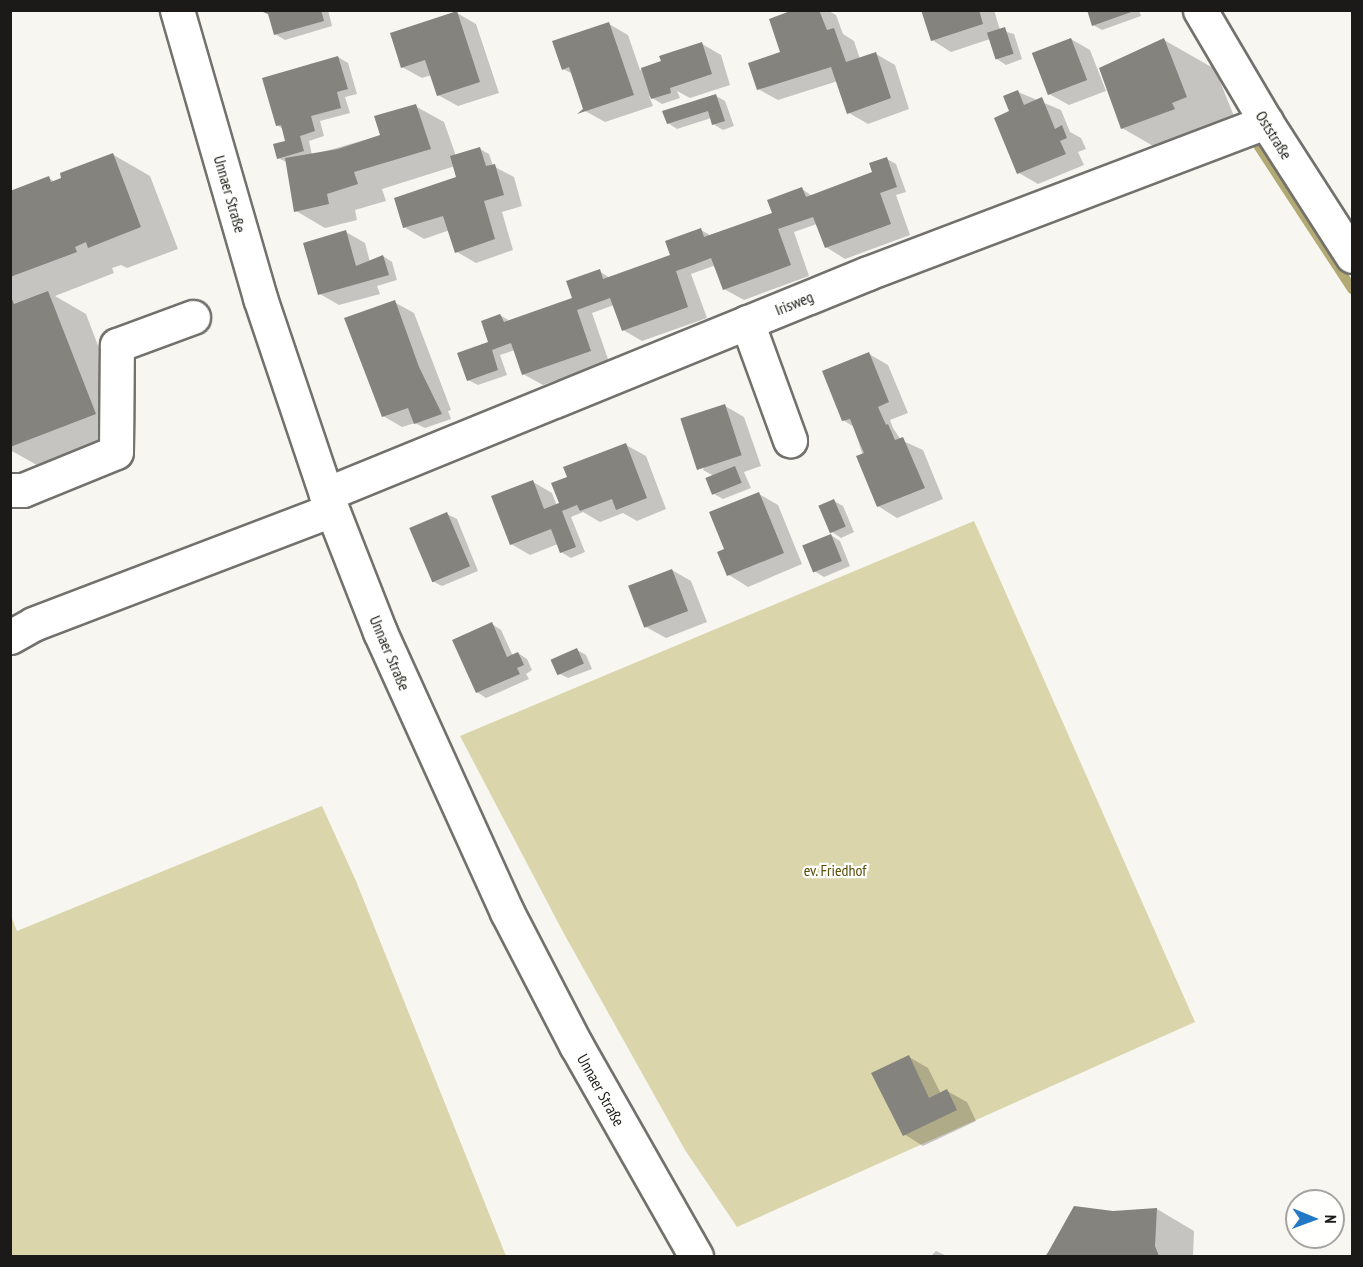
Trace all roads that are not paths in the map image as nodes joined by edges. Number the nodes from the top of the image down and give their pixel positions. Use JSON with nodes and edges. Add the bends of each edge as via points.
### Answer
{"nodes":[{"id":1,"x":177,"y":10,"type":"edge"},
{"id":2,"x":1200,"y":10,"type":"edge"},
{"id":3,"x":1266,"y":122,"type":"junction"},
{"id":4,"x":1353,"y":256,"type":"edge"},
{"id":5,"x":193,"y":317,"type":"dead end"},
{"id":6,"x":747,"y":322,"type":"junction"},
{"id":7,"x":790,"y":440,"type":"dead end"},
{"id":8,"x":10,"y":490,"type":"edge"},
{"id":9,"x":329,"y":502,"type":"junction"},
{"id":10,"x":10,"y":637,"type":"edge"},
{"id":11,"x":696,"y":1257,"type":"edge"}],
"edges":[{"from":1,"to":9,"type":"main road","name":"Unnaer Straße","via":[[260,298]]},
{"from":2,"to":3,"type":"main road","name":"Oststraße"},
{"from":3,"to":4,"type":"main road","name":"Oststraße"},
{"from":3,"to":6,"type":"main road","name":"Irisweg"},
{"from":5,"to":8,"type":"main road","via":[[117,345],[116,452],[23,490]]},
{"from":6,"to":7,"type":"main road"},
{"from":6,"to":9,"type":"main road","name":"Irisweg"},
{"from":9,"to":10,"type":"main road","name":"Irisweg","via":[[33,624]]},
{"from":9,"to":11,"type":"main road","name":"Unnaer Straße","via":[[385,643],[507,912],[576,1045]]}]}
